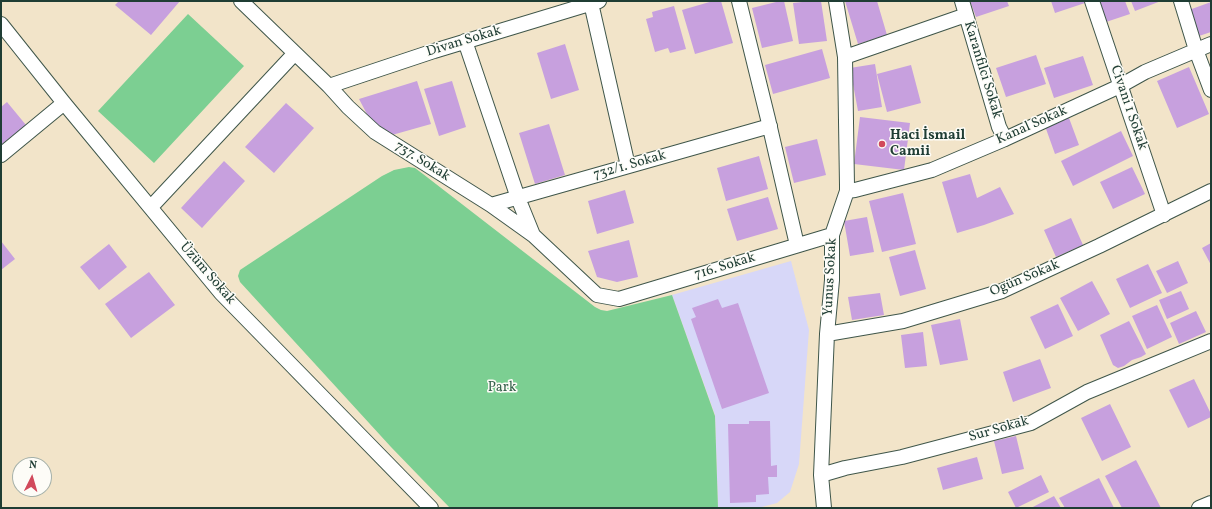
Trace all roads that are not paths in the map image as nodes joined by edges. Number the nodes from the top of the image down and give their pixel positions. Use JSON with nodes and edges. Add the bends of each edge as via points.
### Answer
{"nodes":[{"id":1,"x":241,"y":1,"type":"edge"},
{"id":2,"x":739,"y":1,"type":"edge"},
{"id":3,"x":836,"y":1,"type":"edge"},
{"id":4,"x":962,"y":1,"type":"edge"},
{"id":5,"x":1092,"y":1,"type":"edge"},
{"id":6,"x":1181,"y":1,"type":"edge"},
{"id":7,"x":595,"y":2,"type":"edge"},
{"id":8,"x":966,"y":15,"type":"junction"},
{"id":9,"x":1,"y":24,"type":"edge"},
{"id":10,"x":465,"y":41,"type":"junction"},
{"id":11,"x":1211,"y":44,"type":"edge"},
{"id":12,"x":1196,"y":50,"type":"junction"},
{"id":13,"x":295,"y":53,"type":"junction"},
{"id":14,"x":845,"y":56,"type":"junction"},
{"id":15,"x":329,"y":86,"type":"junction"},
{"id":16,"x":1120,"y":86,"type":"junction"},
{"id":17,"x":1211,"y":90,"type":"edge"},
{"id":18,"x":64,"y":103,"type":"junction"},
{"id":19,"x":770,"y":126,"type":"junction"},
{"id":20,"x":1005,"y":139,"type":"junction"},
{"id":21,"x":1,"y":156,"type":"edge"},
{"id":22,"x":628,"y":166,"type":"junction"},
{"id":23,"x":847,"y":191,"type":"junction"},
{"id":24,"x":1211,"y":191,"type":"edge"},
{"id":25,"x":518,"y":198,"type":"junction"},
{"id":26,"x":491,"y":205,"type":"junction"},
{"id":27,"x":151,"y":207,"type":"junction"},
{"id":28,"x":1164,"y":215,"type":"junction"},
{"id":29,"x":533,"y":235,"type":"junction"},
{"id":30,"x":832,"y":235,"type":"junction"},
{"id":31,"x":797,"y":245,"type":"junction"},
{"id":32,"x":619,"y":299,"type":"joint"},
{"id":33,"x":827,"y":334,"type":"junction"},
{"id":34,"x":1211,"y":341,"type":"edge"},
{"id":35,"x":821,"y":475,"type":"junction"},
{"id":36,"x":1211,"y":503,"type":"edge"},
{"id":37,"x":822,"y":507,"type":"edge"},
{"id":38,"x":431,"y":508,"type":"edge"},
{"id":39,"x":1199,"y":508,"type":"edge"}],
"edges":[{"from":1,"to":13,"type":"street","name":"737. Sokak"},
{"from":2,"to":19,"type":"street"},
{"from":3,"to":14,"type":"street","name":"Yunus Sokak"},
{"from":4,"to":8,"type":"street","name":"Karanfilci Sokak"},
{"from":5,"to":16,"type":"street","name":"Civani 1 Sokak"},
{"from":6,"to":12,"type":"street"},
{"from":7,"to":10,"type":"street","name":"Divan Sokak"},
{"from":7,"to":22,"type":"street"},
{"from":8,"to":14,"type":"street"},
{"from":8,"to":20,"type":"street","name":"Karanfilci Sokak","via":[[999,127]]},
{"from":9,"to":18,"type":"street","name":"Üzüm Sokak"},
{"from":10,"to":15,"type":"street","name":"Divan Sokak"},
{"from":10,"to":25,"type":"street"},
{"from":11,"to":12,"type":"street","name":"Kanal Sokak"},
{"from":12,"to":16,"type":"street","name":"Kanal Sokak"},
{"from":12,"to":17,"type":"street"},
{"from":13,"to":15,"type":"street","name":"737. Sokak"},
{"from":13,"to":27,"type":"street"},
{"from":14,"to":23,"type":"street","name":"Yunus Sokak"},
{"from":15,"to":26,"type":"street","name":"737. Sokak","via":[[375,132]]},
{"from":16,"to":20,"type":"street","name":"Kanal Sokak"},
{"from":16,"to":28,"type":"street","name":"Civani 1 Sokak"},
{"from":18,"to":21,"type":"street"},
{"from":18,"to":27,"type":"street","name":"Üzüm Sokak"},
{"from":19,"to":22,"type":"street","name":"732/1. Sokak"},
{"from":19,"to":31,"type":"street"},
{"from":20,"to":23,"type":"street","name":"Kanal Sokak","via":[[932,170]]},
{"from":22,"to":25,"type":"street","name":"732/1. Sokak"},
{"from":23,"to":30,"type":"street","name":"Yunus Sokak"},
{"from":24,"to":28,"type":"street","name":"Ogün Sokak"},
{"from":25,"to":26,"type":"street","name":"732/1. Sokak"},
{"from":25,"to":29,"type":"street"},
{"from":26,"to":29,"type":"street","name":"737. Sokak"},
{"from":27,"to":38,"type":"street","name":"Üzüm Sokak","via":[[222,293]]},
{"from":28,"to":33,"type":"street","name":"Ogün Sokak","via":[[1002,291],[903,320]]},
{"from":29,"to":32,"type":"street","name":"737. Sokak","via":[[597,295]]},
{"from":30,"to":31,"type":"street","name":"716. Sokak"},
{"from":30,"to":33,"type":"street","name":"Yunus Sokak","via":[[832,280]]},
{"from":31,"to":32,"type":"street","name":"716. Sokak"},
{"from":33,"to":35,"type":"street","name":"Yunus Sokak"},
{"from":34,"to":35,"type":"street","name":"Sur Sokak","via":[[1087,392],[1031,423]]},
{"from":35,"to":37,"type":"street","name":"Yunus Sokak"},
{"from":36,"to":39,"type":"street"}]}
